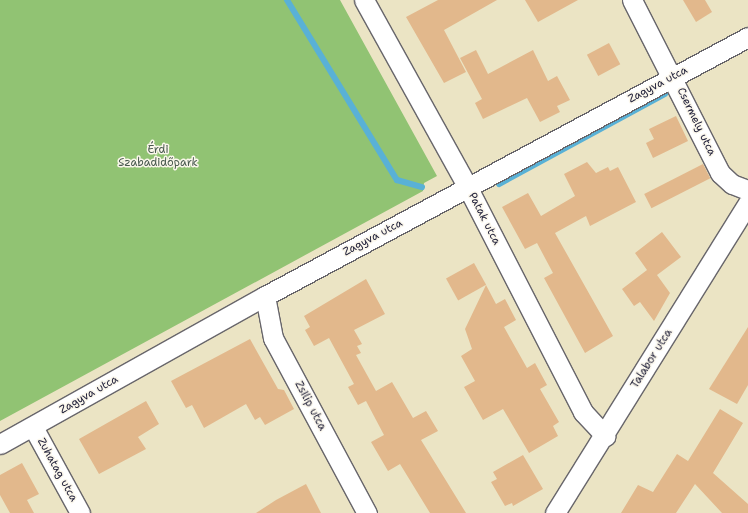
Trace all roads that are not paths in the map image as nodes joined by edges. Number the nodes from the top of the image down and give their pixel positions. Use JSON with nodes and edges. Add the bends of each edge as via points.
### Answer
{"nodes":[{"id":1,"x":364,"y":0,"type":"edge"},
{"id":2,"x":632,"y":0,"type":"edge"},
{"id":3,"x":748,"y":37,"type":"edge"},
{"id":4,"x":674,"y":76,"type":"junction"},
{"id":5,"x":468,"y":188,"type":"junction"},
{"id":6,"x":748,"y":190,"type":"edge"},
{"id":7,"x":748,"y":204,"type":"edge"},
{"id":8,"x":265,"y":296,"type":"junction"},
{"id":9,"x":33,"y":427,"type":"junction"},
{"id":10,"x":605,"y":436,"type":"junction"},
{"id":11,"x":0,"y":444,"type":"edge"},
{"id":12,"x":80,"y":513,"type":"edge"},
{"id":13,"x":367,"y":513,"type":"edge"},
{"id":14,"x":555,"y":513,"type":"edge"}],
"edges":[{"from":1,"to":5,"type":"street","name":"Patak utca"},
{"from":2,"to":4,"type":"street","name":"Csermely utca"},
{"from":3,"to":4,"type":"street","name":"Zagyva utca"},
{"from":4,"to":5,"type":"street","name":"Zagyva utca"},
{"from":4,"to":6,"type":"street","name":"Csermely utca","via":[[720,173],[732,184]]},
{"from":5,"to":8,"type":"street","name":"Zagyva utca"},
{"from":5,"to":10,"type":"street","name":"Patak utca","via":[[583,412]]},
{"from":7,"to":10,"type":"street","name":"Talabor utca"},
{"from":8,"to":9,"type":"street","name":"Zagyva utca"},
{"from":8,"to":13,"type":"street","name":"Zsilip utca","via":[[273,338]]},
{"from":9,"to":11,"type":"street","name":"Zagyva utca"},
{"from":9,"to":12,"type":"street","name":"Zuhatag utca"},
{"from":10,"to":14,"type":"street","name":"Talabor utca"}]}
